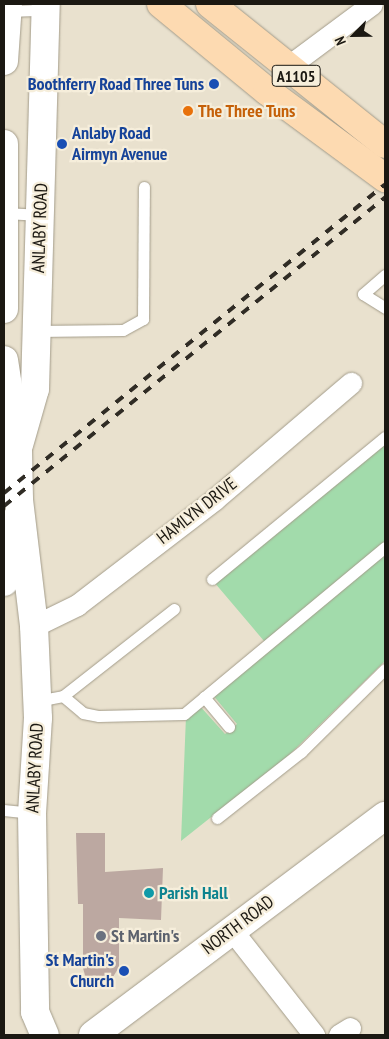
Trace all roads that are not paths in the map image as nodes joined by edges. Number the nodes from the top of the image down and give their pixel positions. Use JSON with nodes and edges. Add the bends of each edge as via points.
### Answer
{"nodes":[{"id":1,"x":161,"y":4,"type":"edge"},
{"id":2,"x":210,"y":4,"type":"edge"},
{"id":3,"x":372,"y":4,"type":"edge"},
{"id":4,"x":8,"y":7,"type":"edge"},
{"id":5,"x":45,"y":7,"type":"edge"},
{"id":6,"x":4,"y":61,"type":"edge"},
{"id":7,"x":286,"y":68,"type":"junction"},
{"id":8,"x":267,"y":91,"type":"junction"},
{"id":9,"x":4,"y":144,"type":"edge"},
{"id":10,"x":385,"y":144,"type":"edge"},
{"id":11,"x":385,"y":178,"type":"edge"},
{"id":12,"x":144,"y":187,"type":"dead end"},
{"id":13,"x":5,"y":213,"type":"junction"},
{"id":14,"x":41,"y":215,"type":"junction"},
{"id":15,"x":385,"y":275,"type":"edge"},
{"id":16,"x":385,"y":308,"type":"edge"},
{"id":17,"x":4,"y":309,"type":"edge"},
{"id":18,"x":36,"y":331,"type":"junction"},
{"id":19,"x":4,"y":360,"type":"edge"},
{"id":20,"x":351,"y":383,"type":"dead end"},
{"id":21,"x":385,"y":437,"type":"edge"},
{"id":22,"x":18,"y":451,"type":"junction"},
{"id":23,"x":19,"y":500,"type":"junction"},
{"id":24,"x":385,"y":547,"type":"edge"},
{"id":25,"x":212,"y":579,"type":"dead end"},
{"id":26,"x":4,"y":582,"type":"edge"},
{"id":27,"x":174,"y":609,"type":"dead end"},
{"id":28,"x":34,"y":626,"type":"junction"},
{"id":29,"x":385,"y":669,"type":"edge"},
{"id":30,"x":204,"y":697,"type":"junction"},
{"id":31,"x":50,"y":699,"type":"junction"},
{"id":32,"x":229,"y":727,"type":"dead end"},
{"id":33,"x":4,"y":810,"type":"edge"},
{"id":34,"x":32,"y":813,"type":"junction"},
{"id":35,"x":385,"y":816,"type":"edge"},
{"id":36,"x":217,"y":818,"type":"dead end"},
{"id":37,"x":231,"y":929,"type":"junction"},
{"id":38,"x":45,"y":1035,"type":"edge"},
{"id":39,"x":92,"y":1035,"type":"edge"},
{"id":40,"x":314,"y":1035,"type":"edge"}],
"edges":[{"from":1,"to":8,"type":"main road","number":"A1105"},
{"from":2,"to":7,"type":"main road","number":"A1105"},
{"from":3,"to":7,"type":"street"},
{"from":4,"to":5,"type":"lane"},
{"from":4,"to":6,"type":"main road"},
{"from":5,"to":14,"type":"main road","name":"ANLABY ROAD"},
{"from":7,"to":8,"type":"lane"},
{"from":7,"to":10,"type":"main road","number":"A1105"},
{"from":8,"to":11,"type":"main road","number":"A1105"},
{"from":9,"to":13,"type":"main road","name":"ANLABY ROAD"},
{"from":12,"to":18,"type":"lane","via":[[144,319],[123,330]]},
{"from":13,"to":14,"type":"lane"},
{"from":13,"to":17,"type":"main road","name":"ANLABY ROAD"},
{"from":14,"to":18,"type":"main road","name":"ANLABY ROAD"},
{"from":15,"to":16,"type":"lane","via":[[363,294]]},
{"from":18,"to":22,"type":"main road","name":"ANLABY ROAD","via":[[35,389]]},
{"from":19,"to":22,"type":"main road","name":"ANLABY ROAD"},
{"from":20,"to":28,"type":"street","name":"HAMLYN DRIVE","via":[[215,499],[77,605]]},
{"from":21,"to":25,"type":"lane"},
{"from":22,"to":23,"type":"main road","name":"ANLABY ROAD"},
{"from":23,"to":26,"type":"main road","name":"ANLABY ROAD"},
{"from":23,"to":28,"type":"main road","name":"ANLABY ROAD"},
{"from":24,"to":30,"type":"lane"},
{"from":27,"to":31,"type":"lane"},
{"from":28,"to":31,"type":"main road","name":"ANLABY ROAD"},
{"from":29,"to":36,"type":"lane","via":[[300,752]]},
{"from":30,"to":31,"type":"lane","via":[[184,714],[133,717],[83,713]]},
{"from":30,"to":32,"type":"lane"},
{"from":31,"to":34,"type":"main road","name":"ANLABY ROAD"},
{"from":33,"to":34,"type":"lane"},
{"from":34,"to":38,"type":"main road","name":"ANLABY ROAD","via":[[35,1012]]},
{"from":35,"to":37,"type":"main road","name":"NORTH ROAD"},
{"from":37,"to":39,"type":"main road","name":"NORTH ROAD"},
{"from":37,"to":40,"type":"street"}]}
